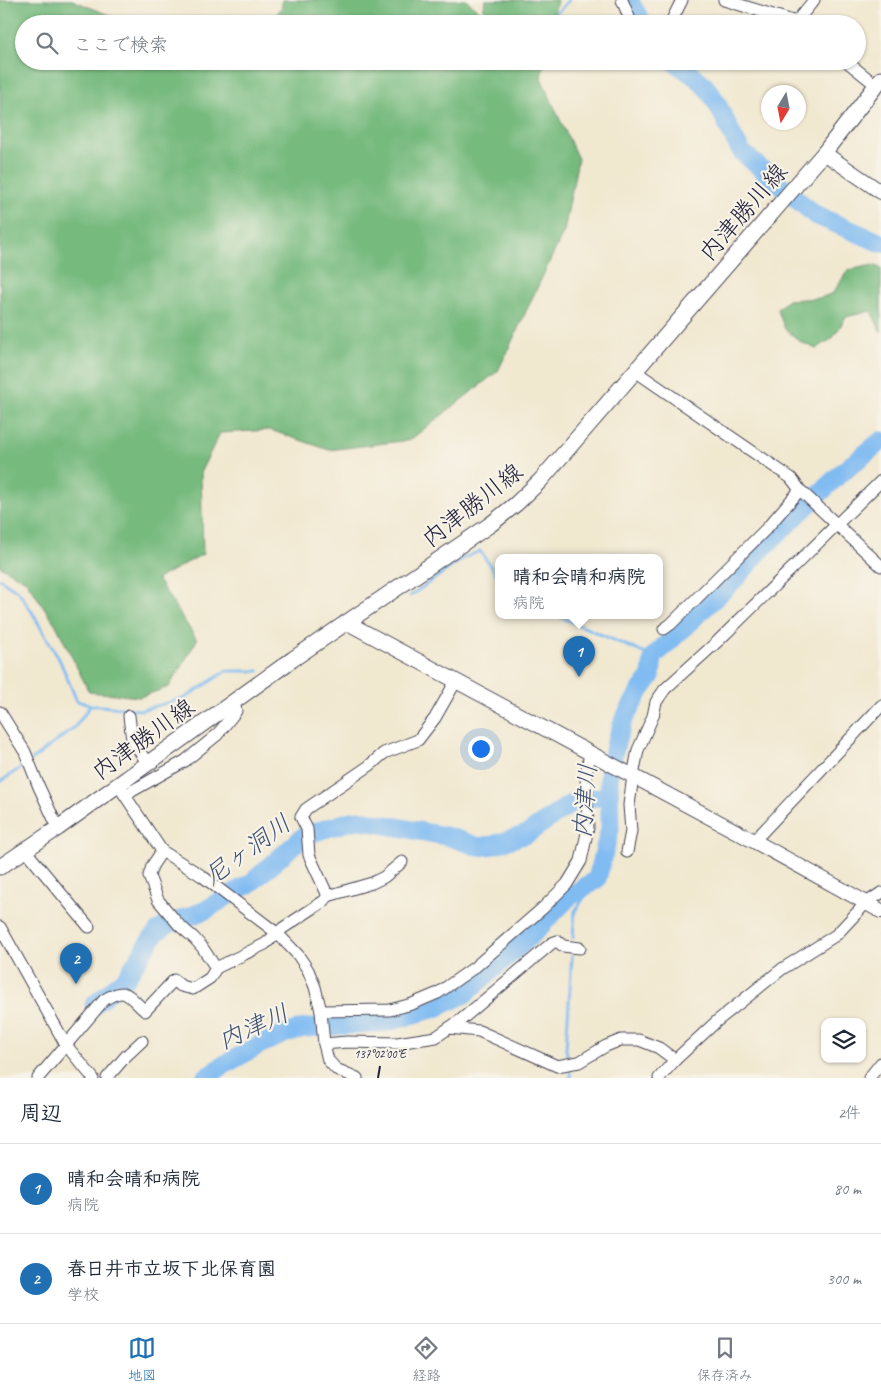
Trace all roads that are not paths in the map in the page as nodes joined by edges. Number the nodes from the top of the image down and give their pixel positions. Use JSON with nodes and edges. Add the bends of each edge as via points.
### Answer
{"nodes":[{"id":1,"x":622,"y":0,"type":"edge"},
{"id":2,"x":682,"y":0,"type":"edge"},
{"id":3,"x":724,"y":0,"type":"edge"},
{"id":4,"x":814,"y":0,"type":"edge"},
{"id":5,"x":628,"y":15,"type":"edge"},
{"id":6,"x":674,"y":15,"type":"edge"},
{"id":7,"x":771,"y":15,"type":"edge"},
{"id":8,"x":802,"y":15,"type":"edge"},
{"id":9,"x":860,"y":70,"type":"edge"},
{"id":10,"x":879,"y":82,"type":"edge"},
{"id":11,"x":824,"y":153,"type":"junction"},
{"id":12,"x":881,"y":192,"type":"edge"},
{"id":13,"x":635,"y":371,"type":"junction"},
{"id":14,"x":881,"y":482,"type":"edge"},
{"id":15,"x":800,"y":490,"type":"junction"},
{"id":16,"x":836,"y":524,"type":"junction"},
{"id":17,"x":881,"y":566,"type":"edge"},
{"id":18,"x":346,"y":622,"type":"junction"},
{"id":19,"x":664,"y":629,"type":"dead end"},
{"id":20,"x":456,"y":681,"type":"junction"},
{"id":21,"x":234,"y":701,"type":"junction"},
{"id":22,"x":881,"y":706,"type":"edge"},
{"id":23,"x":0,"y":712,"type":"edge"},
{"id":24,"x":129,"y":716,"type":"dead end"},
{"id":25,"x":590,"y":754,"type":"junction"},
{"id":26,"x":148,"y":764,"type":"junction"},
{"id":27,"x":633,"y":776,"type":"junction"},
{"id":28,"x":121,"y":790,"type":"junction"},
{"id":29,"x":58,"y":828,"type":"junction"},
{"id":30,"x":754,"y":841,"type":"junction"},
{"id":31,"x":25,"y":850,"type":"junction"},
{"id":32,"x":162,"y":851,"type":"junction"},
{"id":33,"x":627,"y":852,"type":"dead end"},
{"id":34,"x":402,"y":862,"type":"dead end"},
{"id":35,"x":0,"y":867,"type":"edge"},
{"id":36,"x":881,"y":893,"type":"edge"},
{"id":37,"x":328,"y":896,"type":"junction"},
{"id":38,"x":866,"y":903,"type":"junction"},
{"id":39,"x":881,"y":911,"type":"edge"},
{"id":40,"x":0,"y":927,"type":"edge"},
{"id":41,"x":89,"y":927,"type":"dead end"},
{"id":42,"x":278,"y":934,"type":"junction"},
{"id":43,"x":580,"y":948,"type":"dead end"},
{"id":44,"x":216,"y":968,"type":"junction"},
{"id":45,"x":321,"y":1011,"type":"junction"},
{"id":46,"x":449,"y":1028,"type":"junction"},
{"id":47,"x":142,"y":1041,"type":"dead end"},
{"id":48,"x":324,"y":1044,"type":"junction"},
{"id":49,"x":66,"y":1045,"type":"junction"},
{"id":50,"x":675,"y":1060,"type":"junction"},
{"id":51,"x":881,"y":1063,"type":"edge"},
{"id":52,"x":38,"y":1078,"type":"edge"},
{"id":53,"x":94,"y":1078,"type":"edge"},
{"id":54,"x":107,"y":1078,"type":"edge"},
{"id":55,"x":357,"y":1078,"type":"edge"},
{"id":56,"x":659,"y":1078,"type":"edge"},
{"id":57,"x":870,"y":1078,"type":"edge"}],
"edges":[{"from":1,"to":5,"type":"street"},
{"from":2,"to":6,"type":"street"},
{"from":3,"to":7,"type":"street"},
{"from":4,"to":8,"type":"street"},
{"from":9,"to":10,"type":"street"},
{"from":10,"to":11,"type":"main road","name":"内津勝川線"},
{"from":11,"to":12,"type":"street"},
{"from":11,"to":13,"type":"main road","name":"内津勝川線"},
{"from":13,"to":15,"type":"street","via":[[791,478]]},
{"from":13,"to":18,"type":"main road","name":"内津勝川線","via":[[540,481],[516,504]]},
{"from":14,"to":16,"type":"street"},
{"from":15,"to":16,"type":"street"},
{"from":15,"to":19,"type":"street","via":[[766,529]]},
{"from":16,"to":17,"type":"street"},
{"from":16,"to":27,"type":"street","via":[[665,689],[656,702],[638,750]]},
{"from":18,"to":20,"type":"street"},
{"from":18,"to":21,"type":"main road","name":"内津勝川線"},
{"from":20,"to":25,"type":"street"},
{"from":20,"to":37,"type":"street","via":[[418,740],[384,753],[306,809],[301,817],[308,829],[309,854]]},
{"from":21,"to":26,"type":"main road","name":"内津勝川線"},
{"from":21,"to":28,"type":"street","via":[[236,711],[218,735],[186,761]]},
{"from":22,"to":30,"type":"street"},
{"from":23,"to":29,"type":"street","via":[[25,752]]},
{"from":24,"to":26,"type":"street","via":[[132,740]]},
{"from":25,"to":27,"type":"street"},
{"from":25,"to":45,"type":"street","via":[[586,775],[588,828],[581,861],[573,875],[543,908],[475,967],[438,993],[390,1010]]},
{"from":26,"to":28,"type":"main road","name":"内津勝川線"},
{"from":27,"to":30,"type":"street"},
{"from":27,"to":33,"type":"street"},
{"from":28,"to":29,"type":"main road","name":"内津勝川線"},
{"from":28,"to":32,"type":"street"},
{"from":29,"to":31,"type":"main road","name":"内津勝川線"},
{"from":30,"to":38,"type":"street"},
{"from":31,"to":35,"type":"main road","name":"内津勝川線"},
{"from":31,"to":41,"type":"street"},
{"from":32,"to":42,"type":"street","via":[[202,876]]},
{"from":32,"to":44,"type":"street","via":[[152,866],[150,876],[158,900],[202,947]]},
{"from":34,"to":37,"type":"street","via":[[372,883]]},
{"from":36,"to":38,"type":"street"},
{"from":37,"to":42,"type":"street"},
{"from":38,"to":39,"type":"street"},
{"from":38,"to":50,"type":"street","via":[[836,935],[782,970],[717,1021]]},
{"from":40,"to":49,"type":"street"},
{"from":42,"to":44,"type":"street","via":[[265,944]]},
{"from":42,"to":45,"type":"street","via":[[308,970]]},
{"from":43,"to":46,"type":"street","via":[[563,946],[557,941],[552,943]]},
{"from":44,"to":49,"type":"street","via":[[210,978],[193,989],[174,980],[145,1011],[126,994],[117,992],[100,1004]]},
{"from":45,"to":48,"type":"street"},
{"from":46,"to":48,"type":"street","via":[[436,1037],[397,1043]]},
{"from":46,"to":50,"type":"street","via":[[479,1031],[557,1066],[579,1062],[621,1040],[639,1040],[659,1048]]},
{"from":47,"to":54,"type":"street"},
{"from":48,"to":55,"type":"street","via":[[328,1060],[336,1068]]},
{"from":49,"to":52,"type":"street"},
{"from":49,"to":53,"type":"street"},
{"from":50,"to":56,"type":"street"},
{"from":51,"to":57,"type":"street"}]}
